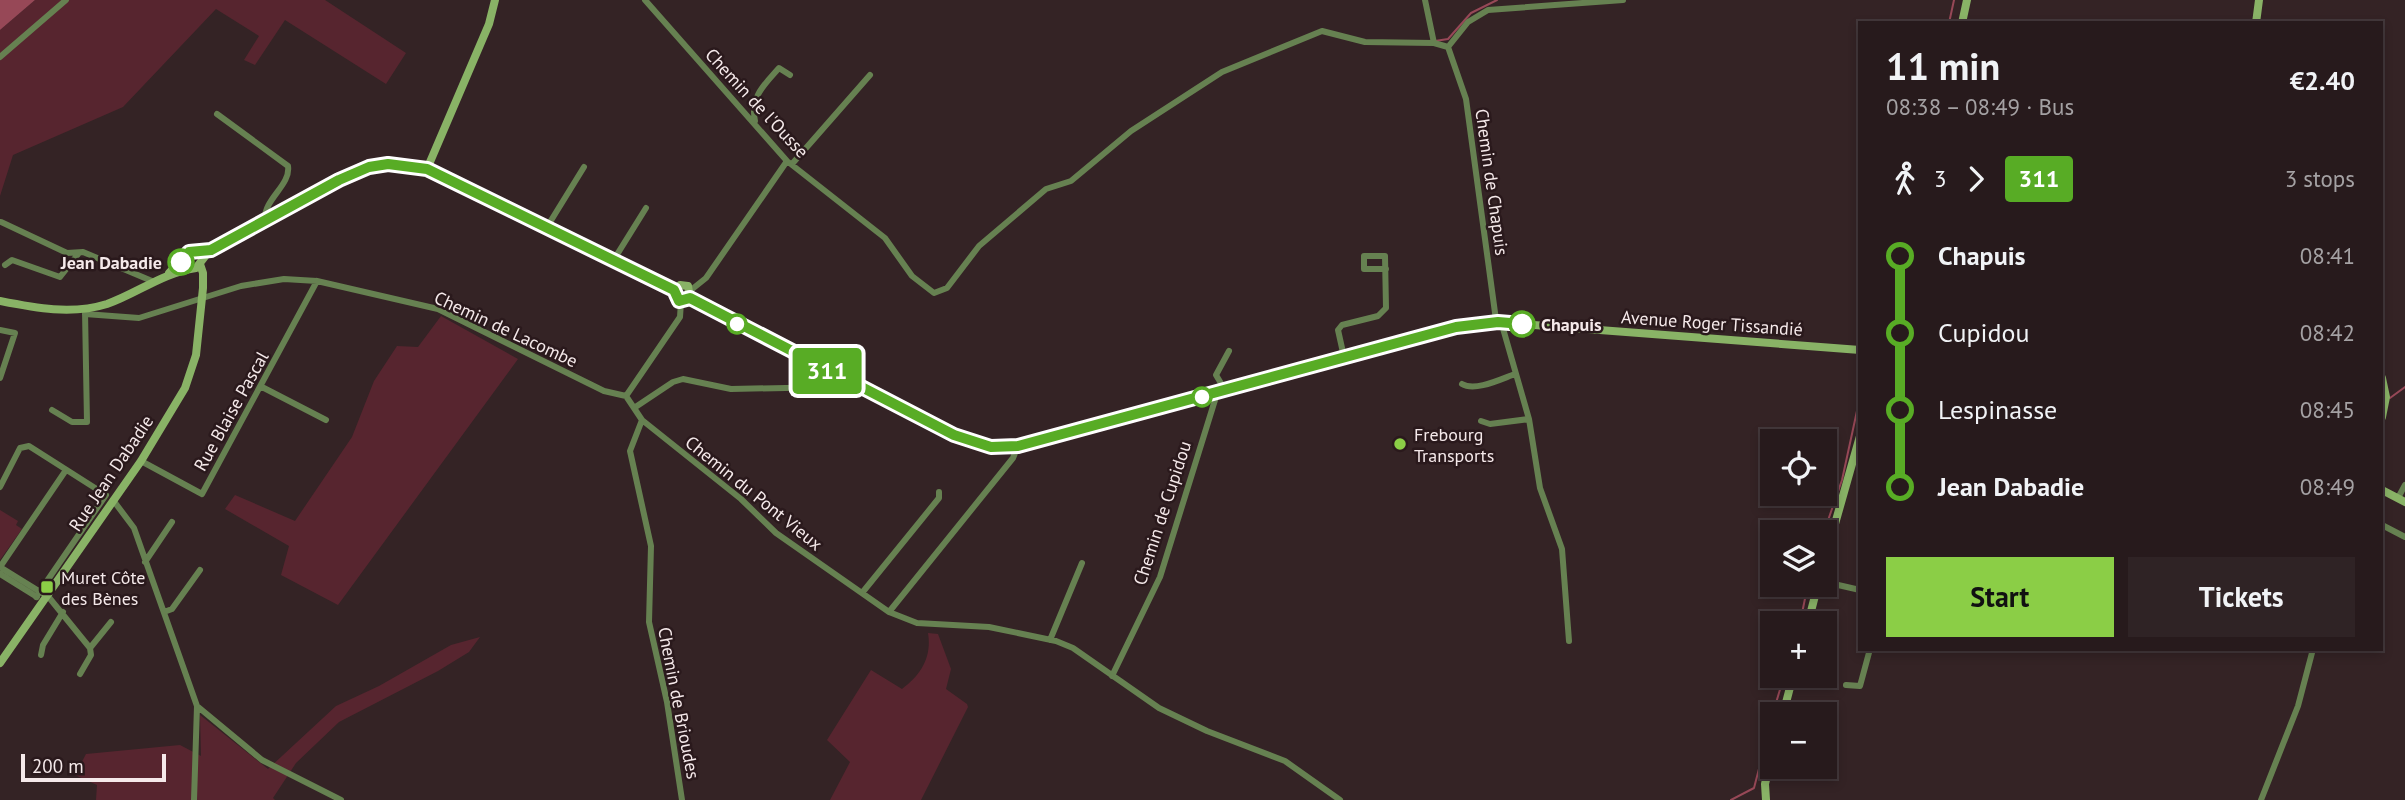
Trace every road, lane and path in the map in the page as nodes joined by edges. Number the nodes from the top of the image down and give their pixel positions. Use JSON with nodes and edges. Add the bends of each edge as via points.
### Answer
{"nodes":[{"id":1,"x":66,"y":0,"type":"edge"},
{"id":2,"x":495,"y":0,"type":"edge"},
{"id":3,"x":645,"y":0,"type":"edge"},
{"id":4,"x":1426,"y":0,"type":"edge"},
{"id":5,"x":1623,"y":0,"type":"edge"},
{"id":6,"x":1967,"y":0,"type":"edge"},
{"id":7,"x":2259,"y":0,"type":"edge"},
{"id":8,"x":1962,"y":21,"type":"edge"},
{"id":9,"x":2256,"y":21,"type":"edge"},
{"id":10,"x":1434,"y":43,"type":"junction"},
{"id":11,"x":1448,"y":47,"type":"junction"},
{"id":12,"x":0,"y":57,"type":"edge"},
{"id":13,"x":790,"y":75,"type":"dead end"},
{"id":14,"x":870,"y":75,"type":"dead end"},
{"id":15,"x":217,"y":114,"type":"dead end"},
{"id":16,"x":756,"y":124,"type":"junction"},
{"id":17,"x":790,"y":162,"type":"junction"},
{"id":18,"x":584,"y":167,"type":"dead end"},
{"id":19,"x":427,"y":169,"type":"junction"},
{"id":20,"x":646,"y":208,"type":"dead end"},
{"id":21,"x":265,"y":219,"type":"junction"},
{"id":22,"x":1,"y":222,"type":"edge"},
{"id":23,"x":547,"y":228,"type":"junction"},
{"id":24,"x":211,"y":250,"type":"junction"},
{"id":25,"x":79,"y":253,"type":"junction"},
{"id":26,"x":195,"y":253,"type":"junction"},
{"id":27,"x":184,"y":258,"type":"junction"},
{"id":28,"x":612,"y":261,"type":"junction"},
{"id":29,"x":5,"y":265,"type":"dead end"},
{"id":30,"x":196,"y":266,"type":"junction"},
{"id":31,"x":1385,"y":269,"type":"dead end"},
{"id":32,"x":169,"y":273,"type":"junction"},
{"id":33,"x":152,"y":281,"type":"junction"},
{"id":34,"x":317,"y":281,"type":"junction"},
{"id":35,"x":674,"y":290,"type":"junction"},
{"id":36,"x":687,"y":297,"type":"junction"},
{"id":37,"x":202,"y":300,"type":"junction"},
{"id":38,"x":0,"y":303,"type":"edge"},
{"id":39,"x":85,"y":311,"type":"junction"},
{"id":40,"x":1498,"y":322,"type":"junction"},
{"id":41,"x":0,"y":330,"type":"edge"},
{"id":42,"x":1858,"y":350,"type":"edge"},
{"id":43,"x":1228,"y":351,"type":"dead end"},
{"id":44,"x":1344,"y":358,"type":"junction"},
{"id":45,"x":1515,"y":374,"type":"junction"},
{"id":46,"x":0,"y":378,"type":"edge"},
{"id":47,"x":2383,"y":383,"type":"edge"},
{"id":48,"x":1462,"y":384,"type":"dead end"},
{"id":49,"x":261,"y":387,"type":"junction"},
{"id":50,"x":833,"y":387,"type":"dead end"},
{"id":51,"x":1225,"y":390,"type":"junction"},
{"id":52,"x":1213,"y":394,"type":"junction"},
{"id":53,"x":626,"y":396,"type":"junction"},
{"id":54,"x":634,"y":408,"type":"junction"},
{"id":55,"x":52,"y":410,"type":"dead end"},
{"id":56,"x":2383,"y":412,"type":"edge"},
{"id":57,"x":326,"y":419,"type":"dead end"},
{"id":58,"x":1529,"y":419,"type":"junction"},
{"id":59,"x":642,"y":420,"type":"junction"},
{"id":60,"x":1481,"y":421,"type":"dead end"},
{"id":61,"x":1858,"y":443,"type":"edge"},
{"id":62,"x":1018,"y":446,"type":"junction"},
{"id":63,"x":141,"y":461,"type":"junction"},
{"id":64,"x":66,"y":470,"type":"junction"},
{"id":65,"x":2405,"y":485,"type":"edge"},
{"id":66,"x":0,"y":487,"type":"edge"},
{"id":67,"x":2383,"y":490,"type":"edge"},
{"id":68,"x":939,"y":492,"type":"dead end"},
{"id":69,"x":113,"y":500,"type":"junction"},
{"id":70,"x":2402,"y":500,"type":"edge"},
{"id":71,"x":1836,"y":520,"type":"edge"},
{"id":72,"x":172,"y":522,"type":"dead end"},
{"id":73,"x":2383,"y":526,"type":"edge"},
{"id":74,"x":2405,"y":537,"type":"edge"},
{"id":75,"x":145,"y":562,"type":"junction"},
{"id":76,"x":1082,"y":563,"type":"dead end"},
{"id":77,"x":0,"y":567,"type":"edge"},
{"id":78,"x":200,"y":570,"type":"dead end"},
{"id":79,"x":0,"y":573,"type":"edge"},
{"id":80,"x":1837,"y":585,"type":"edge"},
{"id":81,"x":1858,"y":590,"type":"edge"},
{"id":82,"x":862,"y":593,"type":"junction"},
{"id":83,"x":42,"y":596,"type":"junction"},
{"id":84,"x":888,"y":611,"type":"junction"},
{"id":85,"x":63,"y":612,"type":"junction"},
{"id":86,"x":164,"y":612,"type":"junction"},
{"id":87,"x":111,"y":622,"type":"dead end"},
{"id":88,"x":1050,"y":640,"type":"junction"},
{"id":89,"x":1569,"y":641,"type":"dead end"},
{"id":90,"x":90,"y":648,"type":"junction"},
{"id":91,"x":1869,"y":651,"type":"edge"},
{"id":92,"x":2312,"y":651,"type":"edge"},
{"id":93,"x":41,"y":655,"type":"dead end"},
{"id":94,"x":0,"y":663,"type":"edge"},
{"id":95,"x":80,"y":674,"type":"dead end"},
{"id":96,"x":1112,"y":676,"type":"junction"},
{"id":97,"x":1846,"y":685,"type":"dead end"},
{"id":98,"x":197,"y":706,"type":"junction"},
{"id":99,"x":1766,"y":779,"type":"edge"},
{"id":100,"x":194,"y":800,"type":"edge"},
{"id":101,"x":341,"y":800,"type":"edge"},
{"id":102,"x":682,"y":800,"type":"edge"},
{"id":103,"x":1340,"y":800,"type":"edge"},
{"id":104,"x":1766,"y":800,"type":"edge"},
{"id":105,"x":2261,"y":800,"type":"edge"}],
"edges":[{"from":1,"to":12,"type":"street"},
{"from":2,"to":19,"type":"main road"},
{"from":3,"to":16,"type":"street","name":"Chemin de l'Ousse"},
{"from":4,"to":10,"type":"street"},
{"from":5,"to":11,"type":"street","via":[[1488,10],[1468,22]]},
{"from":6,"to":8,"type":"main road"},
{"from":7,"to":9,"type":"main road"},
{"from":10,"to":11,"type":"street","name":"Chemin de l'Ousse"},
{"from":10,"to":17,"type":"street","name":"Chemin de l'Ousse","via":[[1365,42],[1322,31],[1222,72],[1130,131],[1071,181],[1046,189],[979,246],[947,288],[933,293],[912,276],[885,238]]},
{"from":11,"to":40,"type":"street","name":"Chemin de Chapuis","via":[[1466,99]]},
{"from":13,"to":16,"type":"street","via":[[779,68],[757,92],[753,107]]},
{"from":14,"to":17,"type":"street"},
{"from":15,"to":21,"type":"street","via":[[288,166],[288,175],[266,208]]},
{"from":16,"to":17,"type":"street","name":"Chemin de l'Ousse"},
{"from":17,"to":36,"type":"street"},
{"from":18,"to":23,"type":"street"},
{"from":19,"to":21,"type":"main road","via":[[388,164],[369,167]]},
{"from":19,"to":23,"type":"main road"},
{"from":20,"to":28,"type":"street"},
{"from":21,"to":24,"type":"main road"},
{"from":22,"to":25,"type":"street","via":[[67,253]]},
{"from":23,"to":28,"type":"main road"},
{"from":24,"to":26,"type":"main road"},
{"from":24,"to":30,"type":"main road"},
{"from":25,"to":29,"type":"street","via":[[60,277],[12,260]]},
{"from":25,"to":33,"type":"street"},
{"from":26,"to":27,"type":"main road"},
{"from":26,"to":30,"type":"main road"},
{"from":27,"to":30,"type":"main road"},
{"from":27,"to":32,"type":"main road"},
{"from":28,"to":35,"type":"main road"},
{"from":30,"to":32,"type":"main road"},
{"from":30,"to":37,"type":"main road","name":"Rue Jean Dabadie","via":[[203,283]]},
{"from":31,"to":44,"type":"street","via":[[1386,308],[1338,330]]},
{"from":32,"to":33,"type":"main road"},
{"from":33,"to":39,"type":"main road"},
{"from":34,"to":37,"type":"street","name":"Chemin de Lacombe","via":[[284,279],[242,286]]},
{"from":34,"to":49,"type":"street","name":"Rue Blaise Pascal"},
{"from":34,"to":53,"type":"street","name":"Chemin de Lacombe","via":[[438,309],[604,391]]},
{"from":35,"to":36,"type":"main road","via":[[675,298]]},
{"from":35,"to":36,"type":"main road","via":[[682,285]]},
{"from":36,"to":53,"type":"street","via":[[680,317]]},
{"from":36,"to":62,"type":"main road","name":"Avenue Roger Tissandié","via":[[968,442]]},
{"from":37,"to":39,"type":"street","name":"Chemin de Lacombe","via":[[139,318]]},
{"from":37,"to":63,"type":"main road","name":"Rue Jean Dabadie","via":[[196,355],[185,388]]},
{"from":38,"to":39,"type":"main road"},
{"from":39,"to":55,"type":"street","via":[[87,422],[72,422]]},
{"from":40,"to":42,"type":"main road","name":"Avenue Roger Tissandié"},
{"from":40,"to":44,"type":"main road","name":"Avenue Roger Tissandié","via":[[1456,327]]},
{"from":40,"to":45,"type":"street","name":"Chemin de Chapuis"},
{"from":41,"to":46,"type":"street","via":[[15,333]]},
{"from":43,"to":51,"type":"street","via":[[1216,375]]},
{"from":44,"to":51,"type":"main road","name":"Avenue Roger Tissandié"},
{"from":45,"to":48,"type":"street","via":[[1467,387]]},
{"from":45,"to":58,"type":"street","name":"Chemin de Chapuis"},
{"from":47,"to":56,"type":"main road"},
{"from":49,"to":57,"type":"street"},
{"from":49,"to":63,"type":"street","name":"Rue Blaise Pascal","via":[[202,494]]},
{"from":50,"to":54,"type":"street","via":[[731,389],[683,379]]},
{"from":51,"to":52,"type":"main road","name":"Avenue Roger Tissandié"},
{"from":52,"to":62,"type":"main road","name":"Avenue Roger Tissandié"},
{"from":52,"to":96,"type":"street","name":"Chemin de Cupidou","via":[[1215,400],[1160,577]]},
{"from":53,"to":54,"type":"street"},
{"from":54,"to":59,"type":"street"},
{"from":58,"to":60,"type":"street"},
{"from":58,"to":89,"type":"street","name":"Chemin de Chapuis","via":[[1539,488],[1562,549]]},
{"from":59,"to":82,"type":"street","name":"Chemin du Pont Vieux","via":[[776,533]]},
{"from":59,"to":102,"type":"street","name":"Chemin de Brioudes","via":[[630,451],[652,546],[649,622]]},
{"from":61,"to":71,"type":"main road"},
{"from":62,"to":84,"type":"street"},
{"from":63,"to":69,"type":"main road","name":"Rue Jean Dabadie"},
{"from":64,"to":66,"type":"street","via":[[29,446],[20,448]]},
{"from":64,"to":77,"type":"street"},
{"from":64,"to":83,"type":"street","via":[[106,495]]},
{"from":65,"to":70,"type":"street"},
{"from":67,"to":70,"type":"main road"},
{"from":68,"to":82,"type":"street","via":[[939,498]]},
{"from":69,"to":75,"type":"street","via":[[134,528]]},
{"from":69,"to":83,"type":"main road","name":"Rue Jean Dabadie"},
{"from":72,"to":75,"type":"street"},
{"from":73,"to":74,"type":"street"},
{"from":75,"to":86,"type":"street"},
{"from":76,"to":88,"type":"street"},
{"from":77,"to":83,"type":"street"},
{"from":78,"to":86,"type":"street","via":[[172,609]]},
{"from":79,"to":83,"type":"street"},
{"from":80,"to":81,"type":"street"},
{"from":82,"to":84,"type":"street","name":"Chemin du Pont Vieux"},
{"from":83,"to":85,"type":"street"},
{"from":83,"to":94,"type":"main road","name":"Rue Jean Dabadie"},
{"from":84,"to":88,"type":"street","name":"Chemin du Pont Vieux","via":[[917,623],[989,627]]},
{"from":85,"to":90,"type":"street"},
{"from":85,"to":93,"type":"street"},
{"from":86,"to":98,"type":"street"},
{"from":87,"to":90,"type":"street"},
{"from":88,"to":96,"type":"street","name":"Chemin du Pont Vieux","via":[[1073,648]]},
{"from":90,"to":95,"type":"street"},
{"from":91,"to":97,"type":"street","via":[[1860,686]]},
{"from":92,"to":105,"type":"street","via":[[2298,706]]},
{"from":96,"to":103,"type":"street","name":"Chemin du Pont Vieux","via":[[1159,708],[1285,761]]},
{"from":98,"to":100,"type":"street"},
{"from":98,"to":101,"type":"street","via":[[262,760]]},
{"from":99,"to":104,"type":"main road"}]}
